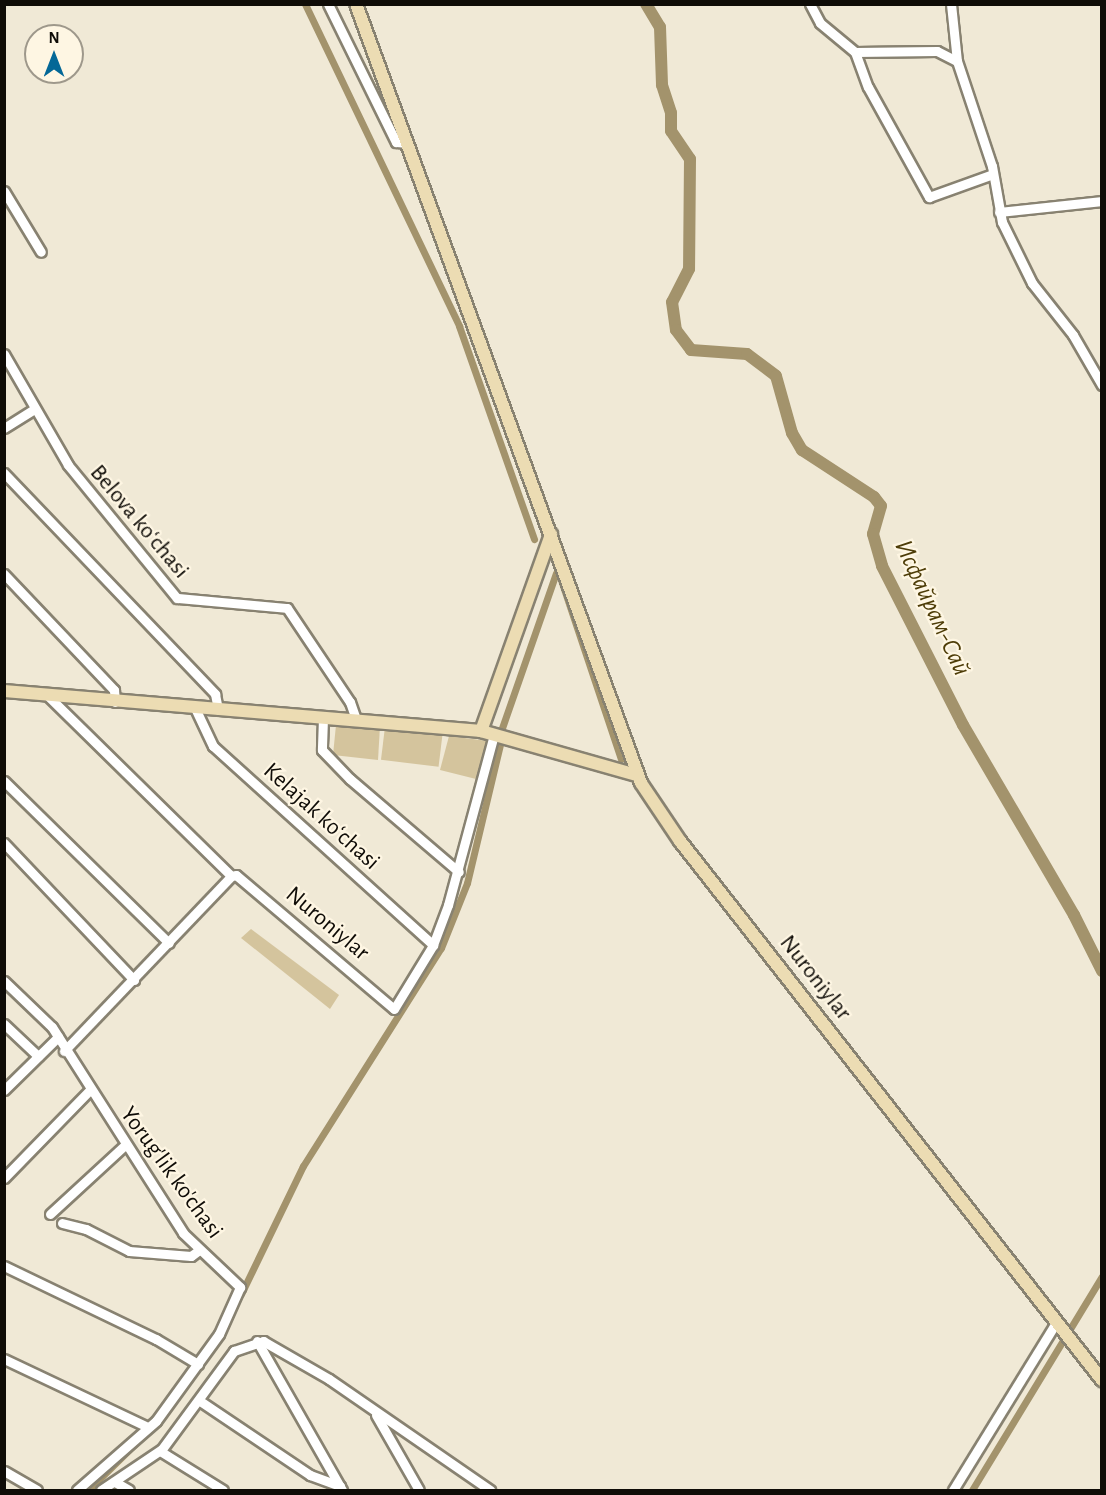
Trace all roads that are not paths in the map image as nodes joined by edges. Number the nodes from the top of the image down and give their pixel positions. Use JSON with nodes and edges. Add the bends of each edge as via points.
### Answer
{"nodes":[{"id":1,"x":328,"y":4,"type":"edge"},
{"id":2,"x":357,"y":4,"type":"edge"},
{"id":3,"x":810,"y":4,"type":"edge"},
{"id":4,"x":951,"y":4,"type":"edge"},
{"id":5,"x":855,"y":52,"type":"junction"},
{"id":6,"x":957,"y":61,"type":"junction"},
{"id":7,"x":408,"y":143,"type":"junction"},
{"id":8,"x":993,"y":174,"type":"junction"},
{"id":9,"x":4,"y":191,"type":"edge"},
{"id":10,"x":1101,"y":201,"type":"edge"},
{"id":11,"x":999,"y":212,"type":"junction"},
{"id":12,"x":41,"y":252,"type":"dead end"},
{"id":13,"x":4,"y":354,"type":"edge"},
{"id":14,"x":1101,"y":386,"type":"edge"},
{"id":15,"x":34,"y":409,"type":"junction"},
{"id":16,"x":4,"y":428,"type":"edge"},
{"id":17,"x":4,"y":473,"type":"edge"},
{"id":18,"x":551,"y":534,"type":"junction"},
{"id":19,"x":4,"y":574,"type":"edge"},
{"id":20,"x":4,"y":691,"type":"edge"},
{"id":21,"x":47,"y":695,"type":"junction"},
{"id":22,"x":116,"y":702,"type":"junction"},
{"id":23,"x":195,"y":708,"type":"junction"},
{"id":24,"x":218,"y":710,"type":"junction"},
{"id":25,"x":323,"y":717,"type":"junction"},
{"id":26,"x":356,"y":719,"type":"junction"},
{"id":27,"x":481,"y":731,"type":"junction"},
{"id":28,"x":494,"y":734,"type":"junction"},
{"id":29,"x":637,"y":776,"type":"junction"},
{"id":30,"x":4,"y":781,"type":"edge"},
{"id":31,"x":4,"y":843,"type":"edge"},
{"id":32,"x":459,"y":872,"type":"junction"},
{"id":33,"x":231,"y":876,"type":"junction"},
{"id":34,"x":169,"y":943,"type":"junction"},
{"id":35,"x":433,"y":945,"type":"junction"},
{"id":36,"x":134,"y":980,"type":"junction"},
{"id":37,"x":4,"y":981,"type":"edge"},
{"id":38,"x":13,"y":989,"type":"junction"},
{"id":39,"x":4,"y":998,"type":"edge"},
{"id":40,"x":4,"y":1024,"type":"edge"},
{"id":41,"x":58,"y":1037,"type":"junction"},
{"id":42,"x":64,"y":1051,"type":"junction"},
{"id":43,"x":38,"y":1056,"type":"junction"},
{"id":44,"x":4,"y":1089,"type":"edge"},
{"id":45,"x":89,"y":1091,"type":"junction"},
{"id":46,"x":124,"y":1146,"type":"junction"},
{"id":47,"x":4,"y":1178,"type":"edge"},
{"id":48,"x":50,"y":1214,"type":"dead end"},
{"id":49,"x":62,"y":1223,"type":"dead end"},
{"id":50,"x":198,"y":1251,"type":"junction"},
{"id":51,"x":4,"y":1266,"type":"edge"},
{"id":52,"x":1057,"y":1321,"type":"junction"},
{"id":53,"x":257,"y":1341,"type":"junction"},
{"id":54,"x":4,"y":1359,"type":"edge"},
{"id":55,"x":198,"y":1364,"type":"junction"},
{"id":56,"x":1101,"y":1380,"type":"edge"},
{"id":57,"x":200,"y":1401,"type":"junction"},
{"id":58,"x":376,"y":1415,"type":"junction"},
{"id":59,"x":148,"y":1427,"type":"junction"},
{"id":60,"x":160,"y":1451,"type":"junction"},
{"id":61,"x":4,"y":1471,"type":"edge"},
{"id":62,"x":115,"y":1482,"type":"junction"},
{"id":63,"x":341,"y":1488,"type":"edge"},
{"id":64,"x":37,"y":1491,"type":"edge"},
{"id":65,"x":77,"y":1491,"type":"edge"},
{"id":66,"x":101,"y":1491,"type":"edge"},
{"id":67,"x":129,"y":1491,"type":"edge"},
{"id":68,"x":222,"y":1491,"type":"edge"},
{"id":69,"x":419,"y":1491,"type":"edge"},
{"id":70,"x":490,"y":1491,"type":"edge"},
{"id":71,"x":953,"y":1491,"type":"edge"}],
"edges":[{"from":1,"to":7,"type":"street","via":[[396,142]]},
{"from":2,"to":7,"type":"main road","name":"Nuroniylar"},
{"from":3,"to":5,"type":"street","via":[[820,23]]},
{"from":4,"to":6,"type":"street"},
{"from":5,"to":6,"type":"street","via":[[937,51]]},
{"from":5,"to":8,"type":"street","via":[[868,87],[929,197]]},
{"from":6,"to":8,"type":"street"},
{"from":7,"to":18,"type":"main road","name":"Nuroniylar"},
{"from":8,"to":11,"type":"street"},
{"from":9,"to":12,"type":"street"},
{"from":10,"to":11,"type":"street"},
{"from":11,"to":14,"type":"street","via":[[1032,283],[1073,335]]},
{"from":13,"to":15,"type":"street","name":"Belova koʻchasi"},
{"from":15,"to":16,"type":"street"},
{"from":15,"to":26,"type":"street","name":"Belova koʻchasi","via":[[51,441],[111,523],[177,598],[287,608],[350,702]]},
{"from":17,"to":24,"type":"street","via":[[215,694]]},
{"from":18,"to":27,"type":"main road"},
{"from":18,"to":29,"type":"main road","name":"Nuroniylar"},
{"from":19,"to":22,"type":"street","via":[[114,690]]},
{"from":20,"to":21,"type":"main road"},
{"from":21,"to":22,"type":"main road"},
{"from":21,"to":33,"type":"street","name":"Nuroniylar"},
{"from":22,"to":23,"type":"main road"},
{"from":23,"to":24,"type":"main road"},
{"from":23,"to":35,"type":"street","name":"Kelajak koʻchasi","via":[[213,746]]},
{"from":24,"to":25,"type":"main road"},
{"from":25,"to":26,"type":"main road"},
{"from":25,"to":32,"type":"street","via":[[322,750],[350,779]]},
{"from":26,"to":27,"type":"main road"},
{"from":27,"to":28,"type":"main road"},
{"from":28,"to":29,"type":"main road"},
{"from":28,"to":32,"type":"street","name":"Nuroniylar"},
{"from":29,"to":52,"type":"main road","name":"Nuroniylar","via":[[680,841]]},
{"from":30,"to":34,"type":"street"},
{"from":31,"to":36,"type":"street"},
{"from":32,"to":35,"type":"street","name":"Nuroniylar"},
{"from":33,"to":34,"type":"street"},
{"from":33,"to":35,"type":"street","name":"Nuroniylar","via":[[236,875],[394,1009]]},
{"from":34,"to":36,"type":"street"},
{"from":36,"to":42,"type":"street"},
{"from":37,"to":38,"type":"street","name":"Yorug'lik ko'chasi"},
{"from":38,"to":39,"type":"street"},
{"from":38,"to":41,"type":"street","name":"Yorug'lik ko'chasi"},
{"from":40,"to":43,"type":"street"},
{"from":41,"to":42,"type":"street","name":"Yorug'lik ko'chasi"},
{"from":41,"to":43,"type":"street"},
{"from":42,"to":45,"type":"street","name":"Yorug'lik ko'chasi"},
{"from":43,"to":44,"type":"street"},
{"from":45,"to":46,"type":"street","name":"Yorug'lik ko'chasi"},
{"from":45,"to":47,"type":"street"},
{"from":46,"to":48,"type":"street"},
{"from":46,"to":50,"type":"street","name":"Yorug'lik ko'chasi"},
{"from":49,"to":50,"type":"street","via":[[86,1229],[129,1251],[191,1256]]},
{"from":50,"to":55,"type":"street","name":"Yorug'lik ko'chasi","via":[[240,1287],[227,1322]]},
{"from":51,"to":55,"type":"street","via":[[119,1320]]},
{"from":52,"to":56,"type":"main road","name":"Nuroniylar"},
{"from":52,"to":71,"type":"street"},
{"from":53,"to":57,"type":"street","via":[[234,1351]]},
{"from":53,"to":58,"type":"street","via":[[279,1346]]},
{"from":53,"to":63,"type":"street"},
{"from":54,"to":59,"type":"street"},
{"from":55,"to":59,"type":"street","name":"Yorug'lik ko'chasi"},
{"from":57,"to":60,"type":"street"},
{"from":57,"to":63,"type":"street","via":[[310,1475]]},
{"from":58,"to":69,"type":"street"},
{"from":58,"to":70,"type":"street"},
{"from":59,"to":65,"type":"street","name":"Yorug'lik ko'chasi"},
{"from":60,"to":62,"type":"street"},
{"from":60,"to":68,"type":"street"},
{"from":61,"to":64,"type":"street"},
{"from":62,"to":66,"type":"street"},
{"from":62,"to":67,"type":"street"}]}
